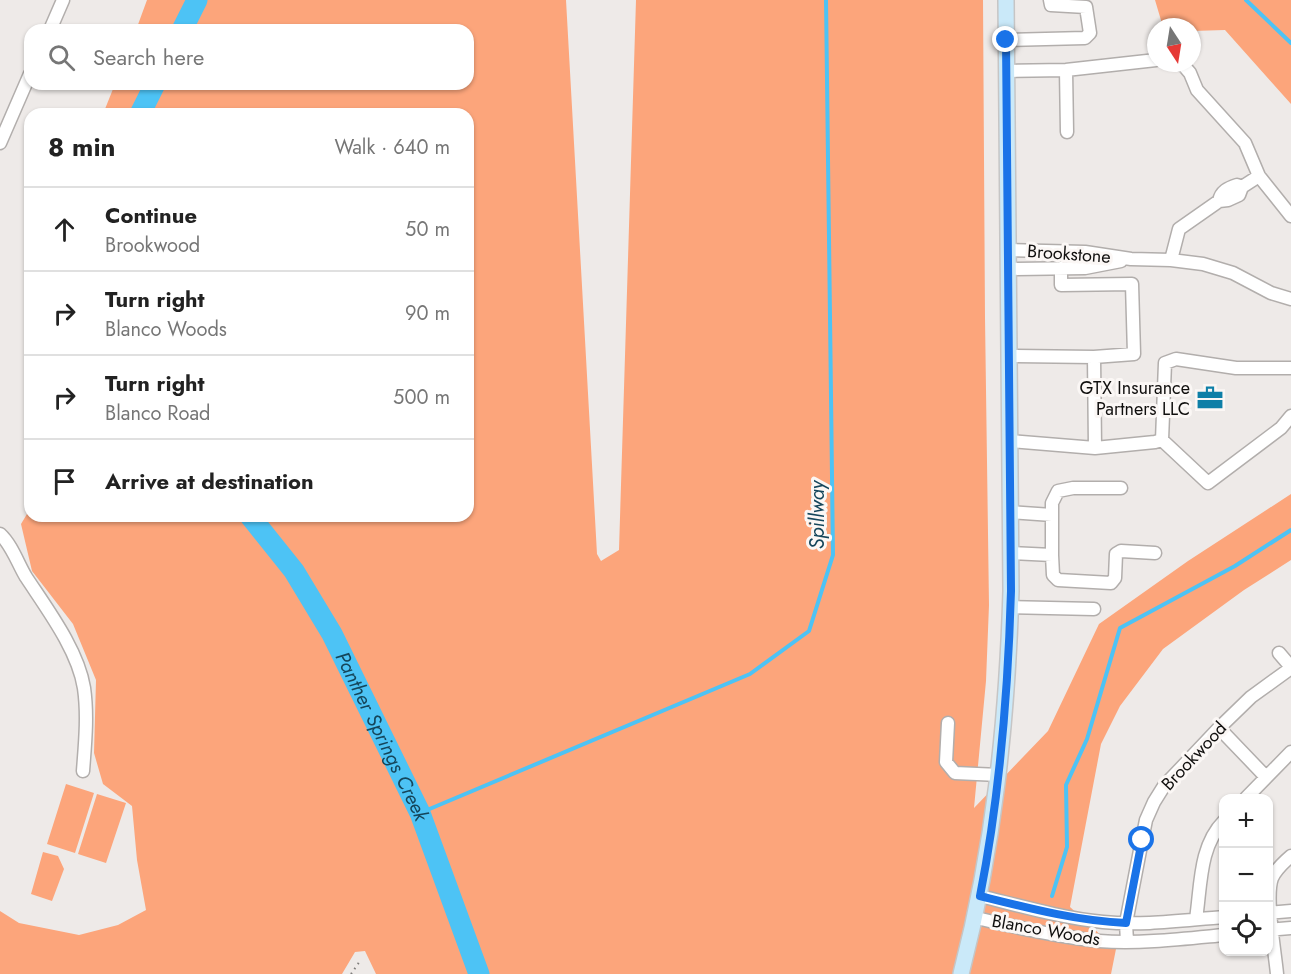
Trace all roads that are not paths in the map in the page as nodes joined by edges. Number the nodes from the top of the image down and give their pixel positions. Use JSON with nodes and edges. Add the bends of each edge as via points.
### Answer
{"nodes":[{"id":1,"x":63,"y":0,"type":"edge"},
{"id":2,"x":1006,"y":0,"type":"edge"},
{"id":3,"x":1050,"y":0,"type":"edge"},
{"id":4,"x":53,"y":24,"type":"edge"},
{"id":5,"x":1006,"y":40,"type":"junction"},
{"id":6,"x":1147,"y":61,"type":"edge"},
{"id":7,"x":1066,"y":70,"type":"junction"},
{"id":8,"x":1006,"y":71,"type":"junction"},
{"id":9,"x":1189,"y":72,"type":"edge"},
{"id":10,"x":24,"y":86,"type":"edge"},
{"id":11,"x":3,"y":127,"type":"edge"},
{"id":12,"x":1067,"y":132,"type":"dead end"},
{"id":13,"x":0,"y":143,"type":"edge"},
{"id":14,"x":1260,"y":176,"type":"junction"},
{"id":15,"x":1291,"y":216,"type":"edge"},
{"id":16,"x":1008,"y":250,"type":"junction"},
{"id":17,"x":1131,"y":259,"type":"junction"},
{"id":18,"x":1171,"y":260,"type":"junction"},
{"id":19,"x":1061,"y":268,"type":"junction"},
{"id":20,"x":1008,"y":269,"type":"junction"},
{"id":21,"x":1291,"y":299,"type":"edge"},
{"id":22,"x":1008,"y":356,"type":"junction"},
{"id":23,"x":1094,"y":357,"type":"junction"},
{"id":24,"x":1291,"y":368,"type":"edge"},
{"id":25,"x":1291,"y":416,"type":"edge"},
{"id":26,"x":1162,"y":440,"type":"junction"},
{"id":27,"x":1009,"y":441,"type":"junction"},
{"id":28,"x":1095,"y":448,"type":"junction"},
{"id":29,"x":1121,"y":488,"type":"dead end"},
{"id":30,"x":1010,"y":512,"type":"junction"},
{"id":31,"x":1052,"y":515,"type":"junction"},
{"id":32,"x":0,"y":534,"type":"edge"},
{"id":33,"x":1010,"y":553,"type":"junction"},
{"id":34,"x":1155,"y":553,"type":"dead end"},
{"id":35,"x":1052,"y":555,"type":"junction"},
{"id":36,"x":1010,"y":607,"type":"junction"},
{"id":37,"x":1094,"y":609,"type":"dead end"},
{"id":38,"x":1279,"y":652,"type":"dead end"},
{"id":39,"x":1291,"y":668,"type":"edge"},
{"id":40,"x":948,"y":723,"type":"dead end"},
{"id":41,"x":1219,"y":728,"type":"junction"},
{"id":42,"x":1291,"y":752,"type":"edge"},
{"id":43,"x":83,"y":771,"type":"dead end"},
{"id":44,"x":999,"y":775,"type":"junction"},
{"id":45,"x":1266,"y":777,"type":"junction"},
{"id":46,"x":1250,"y":794,"type":"edge"},
{"id":47,"x":1219,"y":828,"type":"edge"},
{"id":48,"x":1291,"y":856,"type":"edge"},
{"id":49,"x":980,"y":896,"type":"junction"},
{"id":50,"x":1270,"y":902,"type":"edge"},
{"id":51,"x":1291,"y":911,"type":"edge"},
{"id":52,"x":1273,"y":912,"type":"edge"},
{"id":53,"x":1219,"y":917,"type":"edge"},
{"id":54,"x":976,"y":918,"type":"junction"},
{"id":55,"x":1196,"y":919,"type":"junction"},
{"id":56,"x":1126,"y":923,"type":"junction"},
{"id":57,"x":1291,"y":928,"type":"edge"},
{"id":58,"x":1273,"y":930,"type":"edge"},
{"id":59,"x":1219,"y":935,"type":"edge"},
{"id":60,"x":1127,"y":942,"type":"junction"},
{"id":61,"x":1273,"y":945,"type":"edge"},
{"id":62,"x":962,"y":974,"type":"edge"},
{"id":63,"x":1277,"y":974,"type":"edge"}],
"edges":[{"from":1,"to":4,"type":"street"},
{"from":2,"to":5,"type":"main road"},
{"from":3,"to":5,"type":"street","via":[[1051,5],[1086,7],[1090,33],[1085,39]]},
{"from":5,"to":8,"type":"main road"},
{"from":6,"to":7,"type":"street"},
{"from":7,"to":8,"type":"street"},
{"from":7,"to":12,"type":"street"},
{"from":8,"to":16,"type":"main road"},
{"from":9,"to":14,"type":"street","via":[[1197,90],[1245,143]]},
{"from":10,"to":11,"type":"street"},
{"from":11,"to":13,"type":"street"},
{"from":14,"to":15,"type":"street"},
{"from":14,"to":18,"type":"street","via":[[1242,187],[1223,191],[1219,201],[1179,230]]},
{"from":16,"to":17,"type":"street","name":"Brookstone","via":[[1085,252]]},
{"from":16,"to":20,"type":"main road"},
{"from":17,"to":18,"type":"street","name":"Brookstone"},
{"from":17,"to":19,"type":"street","name":"Brookstone","via":[[1085,268]]},
{"from":18,"to":21,"type":"street","name":"Brookstone","via":[[1219,268]]},
{"from":19,"to":20,"type":"street","name":"Brookstone"},
{"from":19,"to":23,"type":"street","via":[[1061,285],[1132,284],[1134,354]]},
{"from":20,"to":22,"type":"main road"},
{"from":22,"to":23,"type":"street"},
{"from":22,"to":27,"type":"main road"},
{"from":23,"to":28,"type":"street"},
{"from":24,"to":26,"type":"street","via":[[1236,368],[1176,359],[1165,363]]},
{"from":25,"to":26,"type":"street","via":[[1281,428],[1208,483]]},
{"from":26,"to":28,"type":"street"},
{"from":27,"to":28,"type":"street"},
{"from":27,"to":30,"type":"main road"},
{"from":29,"to":31,"type":"street","via":[[1058,491]]},
{"from":30,"to":31,"type":"street"},
{"from":30,"to":33,"type":"main road"},
{"from":31,"to":35,"type":"street"},
{"from":32,"to":43,"type":"street","via":[[56,623],[84,686],[87,714]]},
{"from":33,"to":35,"type":"street"},
{"from":33,"to":36,"type":"main road"},
{"from":34,"to":35,"type":"street","via":[[1116,554],[1111,583],[1058,580],[1053,575]]},
{"from":36,"to":37,"type":"street"},
{"from":36,"to":44,"type":"main road"},
{"from":38,"to":39,"type":"street","name":"Brookwood"},
{"from":39,"to":41,"type":"street","name":"Brookwood","via":[[1251,697]]},
{"from":40,"to":44,"type":"street","via":[[946,762],[955,773]]},
{"from":41,"to":45,"type":"street"},
{"from":41,"to":56,"type":"street","name":"Brookwood","via":[[1164,786],[1154,802],[1146,820]]},
{"from":42,"to":45,"type":"street"},
{"from":44,"to":49,"type":"main road"},
{"from":45,"to":46,"type":"street"},
{"from":47,"to":55,"type":"street","via":[[1206,849]]},
{"from":48,"to":50,"type":"street","via":[[1272,878]]},
{"from":49,"to":54,"type":"main road"},
{"from":49,"to":56,"type":"street","name":"Blanco Woods","via":[[1049,913]]},
{"from":51,"to":52,"type":"street"},
{"from":53,"to":55,"type":"street","name":"Blanco Woods"},
{"from":54,"to":60,"type":"street","name":"Blanco Woods","via":[[1071,938]]},
{"from":54,"to":62,"type":"main road"},
{"from":55,"to":56,"type":"street","name":"Blanco Woods"},
{"from":56,"to":60,"type":"street","name":"Brookwood"},
{"from":57,"to":58,"type":"street"},
{"from":59,"to":60,"type":"street","name":"Blanco Woods"},
{"from":61,"to":63,"type":"street"}]}
